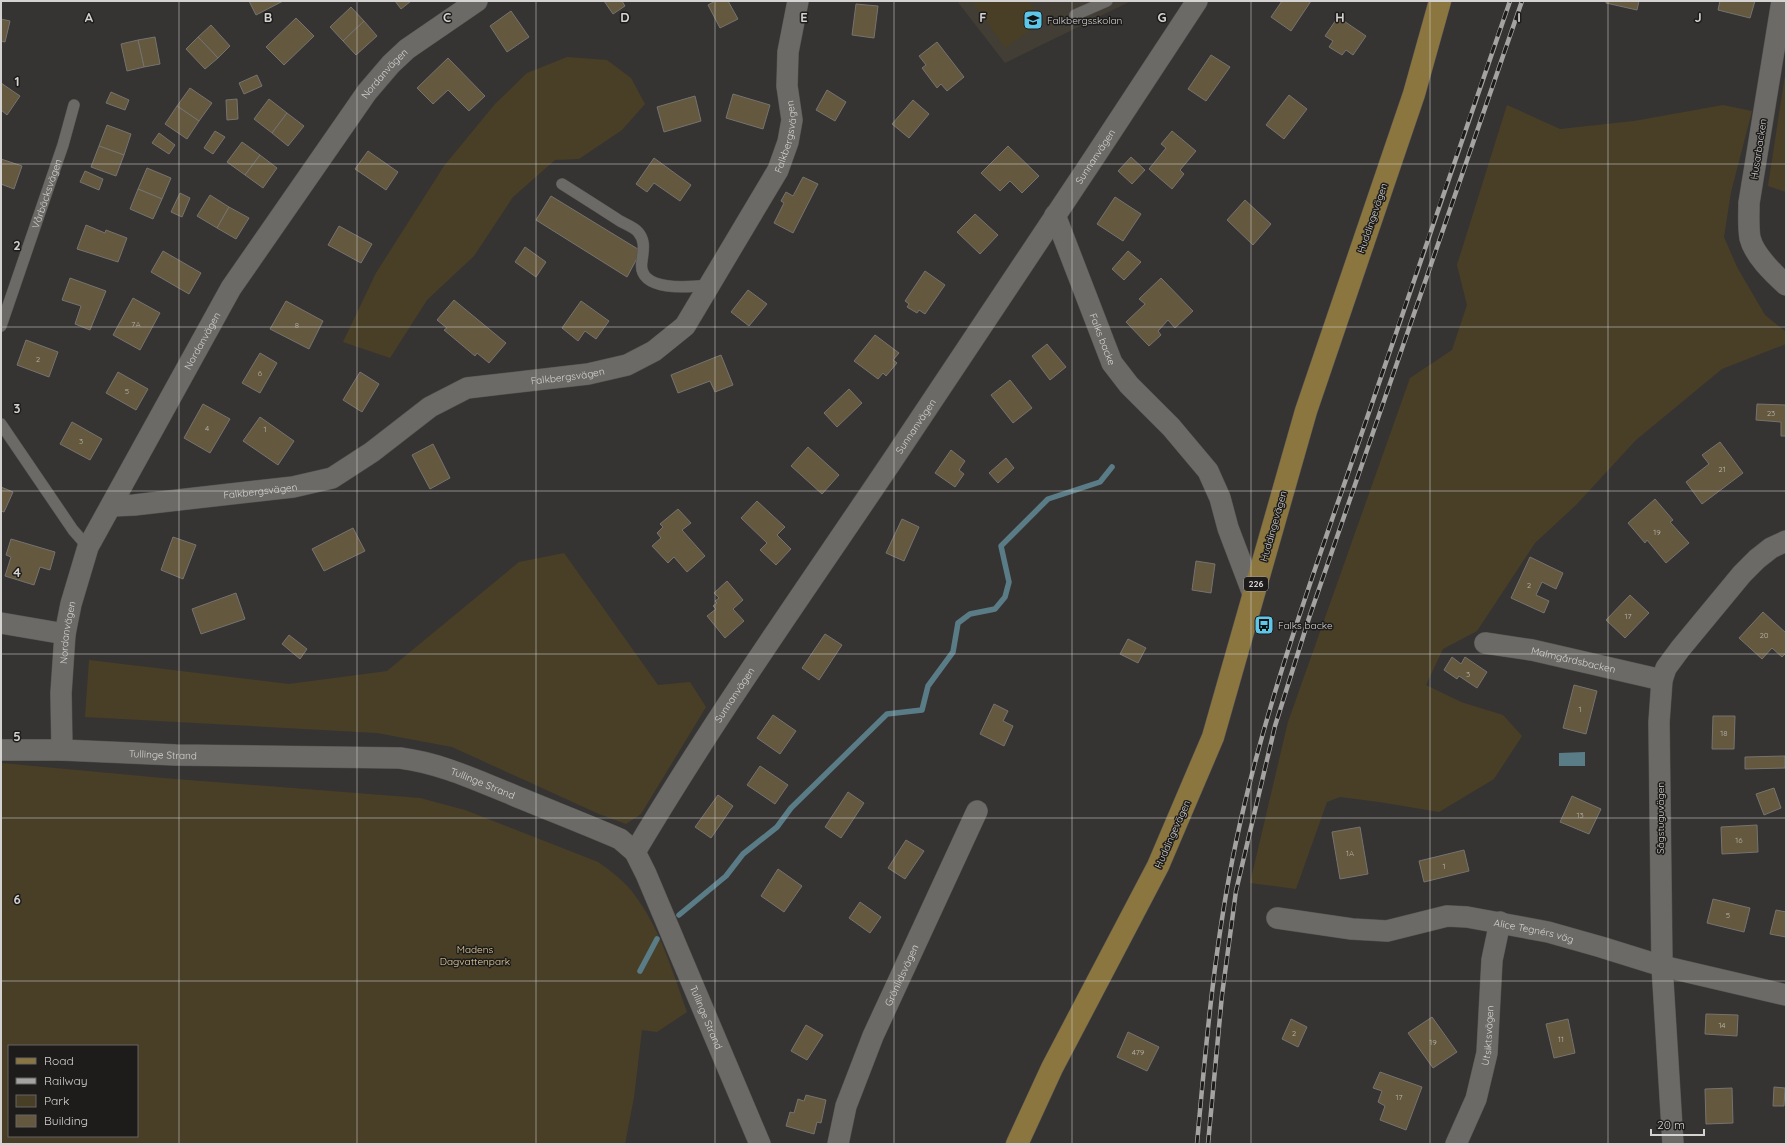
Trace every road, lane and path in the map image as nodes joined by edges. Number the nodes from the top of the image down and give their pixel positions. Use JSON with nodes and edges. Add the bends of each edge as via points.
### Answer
{"nodes":[{"id":1,"x":477,"y":1,"type":"edge"},
{"id":2,"x":798,"y":1,"type":"edge"},
{"id":3,"x":1107,"y":1,"type":"edge"},
{"id":4,"x":1197,"y":1,"type":"edge"},
{"id":5,"x":1440,"y":1,"type":"edge"},
{"id":6,"x":1782,"y":1,"type":"edge"},
{"id":7,"x":1075,"y":15,"type":"dead end"},
{"id":8,"x":74,"y":105,"type":"dead end"},
{"id":9,"x":562,"y":184,"type":"dead end"},
{"id":10,"x":1055,"y":215,"type":"junction"},
{"id":11,"x":710,"y":285,"type":"junction"},
{"id":12,"x":1786,"y":285,"type":"edge"},
{"id":13,"x":1,"y":326,"type":"edge"},
{"id":14,"x":1,"y":424,"type":"edge"},
{"id":15,"x":112,"y":506,"type":"junction"},
{"id":16,"x":1786,"y":541,"type":"edge"},
{"id":17,"x":88,"y":547,"type":"junction"},
{"id":18,"x":1253,"y":594,"type":"junction"},
{"id":19,"x":1,"y":623,"type":"edge"},
{"id":20,"x":65,"y":634,"type":"junction"},
{"id":21,"x":1485,"y":643,"type":"dead end"},
{"id":22,"x":1662,"y":680,"type":"junction"},
{"id":23,"x":1,"y":750,"type":"edge"},
{"id":24,"x":62,"y":750,"type":"junction"},
{"id":25,"x":977,"y":811,"type":"dead end"},
{"id":26,"x":635,"y":852,"type":"junction"},
{"id":27,"x":1277,"y":918,"type":"dead end"},
{"id":28,"x":1500,"y":922,"type":"junction"},
{"id":29,"x":1662,"y":966,"type":"junction"},
{"id":30,"x":1786,"y":995,"type":"edge"},
{"id":31,"x":760,"y":1144,"type":"edge"},
{"id":32,"x":838,"y":1144,"type":"edge"},
{"id":33,"x":1017,"y":1144,"type":"edge"},
{"id":34,"x":1456,"y":1144,"type":"edge"},
{"id":35,"x":1673,"y":1144,"type":"edge"}],
"edges":[{"from":1,"to":15,"type":"street","name":"Nordanvägen","via":[[407,48],[367,92],[231,288]]},
{"from":2,"to":11,"type":"street","name":"Falkbergsvägen","via":[[788,52],[787,86],[792,120],[788,142],[778,170]]},
{"from":3,"to":7,"type":"lane"},
{"from":4,"to":10,"type":"street","name":"Sunnanvägen"},
{"from":5,"to":18,"type":"main road","name":"Huddingevägen","number":"226","via":[[1414,94],[1306,411]]},
{"from":6,"to":12,"type":"street","name":"Husarbacken","via":[[1749,203],[1748,224],[1756,250]]},
{"from":8,"to":13,"type":"lane","name":"Vårbäcksvägen"},
{"from":9,"to":11,"type":"lane","via":[[638,232],[644,247],[641,263],[643,274],[650,281],[662,285],[687,287]]},
{"from":10,"to":18,"type":"street","name":"Falks backe","via":[[1112,363],[1208,471]]},
{"from":10,"to":26,"type":"street","name":"Sunnanvägen","via":[[896,456],[762,652],[663,804]]},
{"from":11,"to":15,"type":"street","name":"Falkbergsvägen","via":[[685,326],[654,351],[627,366],[588,374],[467,388],[430,407],[372,452],[332,478],[293,487]]},
{"from":14,"to":17,"type":"lane","via":[[73,530]]},
{"from":15,"to":17,"type":"street","name":"Nordanvägen"},
{"from":16,"to":22,"type":"street","name":"Sågstuguvägen","via":[[1757,558],[1742,574],[1680,649],[1666,668]]},
{"from":17,"to":20,"type":"street","name":"Nordanvägen"},
{"from":18,"to":33,"type":"main road","name":"Huddingevägen","number":"226","via":[[1223,707],[1191,792],[1158,866],[1052,1068]]},
{"from":19,"to":20,"type":"street"},
{"from":20,"to":24,"type":"street","name":"Nordanvägen","via":[[61,693]]},
{"from":21,"to":22,"type":"street","name":"Malmgårdsbacken","via":[[1532,650]]},
{"from":22,"to":29,"type":"street","name":"Sågstuguvägen","via":[[1659,722]]},
{"from":23,"to":24,"type":"street","name":"Tullinge Strand"},
{"from":24,"to":26,"type":"street","name":"Tullinge Strand","via":[[418,760],[470,778],[620,839]]},
{"from":25,"to":32,"type":"street","name":"Grönlidsvägen","via":[[873,1036],[846,1106]]},
{"from":26,"to":31,"type":"street","name":"Tullinge Strand"},
{"from":27,"to":28,"type":"street","name":"Alice Tegnérs väg","via":[[1352,929],[1387,931],[1447,916]]},
{"from":28,"to":29,"type":"street","name":"Alice Tegnérs väg","via":[[1548,932]]},
{"from":28,"to":34,"type":"street","name":"Utsiktsvägen","via":[[1492,960],[1487,1053],[1476,1099]]},
{"from":29,"to":30,"type":"street","name":"Alice Tegnérs väg"},
{"from":29,"to":35,"type":"street","name":"Sågstuguvägen"}]}
